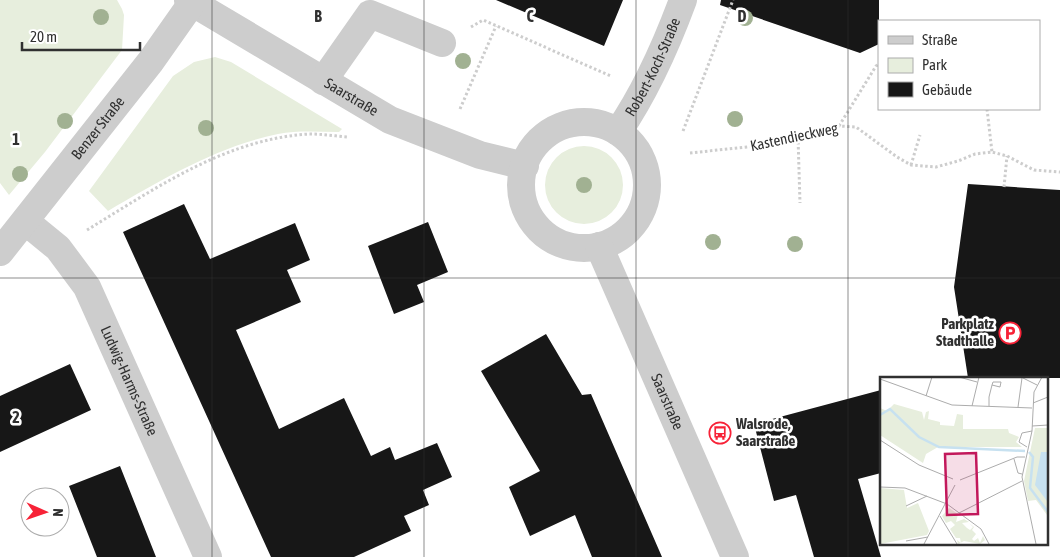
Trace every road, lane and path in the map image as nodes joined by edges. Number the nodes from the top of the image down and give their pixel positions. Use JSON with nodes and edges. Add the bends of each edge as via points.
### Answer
{"nodes":[{"id":1,"x":683,"y":0,"type":"edge"},
{"id":2,"x":733,"y":0,"type":"edge"},
{"id":3,"x":192,"y":1,"type":"edge"},
{"id":4,"x":496,"y":26,"type":"junction"},
{"id":5,"x":442,"y":43,"type":"joint"},
{"id":6,"x":878,"y":65,"type":"edge"},
{"id":7,"x":611,"y":76,"type":"dead end"},
{"id":8,"x":323,"y":82,"type":"junction"},
{"id":9,"x":460,"y":109,"type":"dead end"},
{"id":10,"x":987,"y":110,"type":"edge"},
{"id":11,"x":839,"y":126,"type":"junction"},
{"id":12,"x":683,"y":131,"type":"dead end"},
{"id":13,"x":618,"y":132,"type":"junction"},
{"id":14,"x":920,"y":135,"type":"dead end"},
{"id":15,"x":349,"y":137,"type":"dead end"},
{"id":16,"x":798,"y":137,"type":"junction"},
{"id":17,"x":992,"y":152,"type":"junction"},
{"id":18,"x":690,"y":153,"type":"dead end"},
{"id":19,"x":1007,"y":156,"type":"junction"},
{"id":20,"x":911,"y":165,"type":"junction"},
{"id":21,"x":525,"y":166,"type":"junction"},
{"id":22,"x":1060,"y":172,"type":"edge"},
{"id":23,"x":1004,"y":187,"type":"dead end"},
{"id":24,"x":800,"y":203,"type":"dead end"},
{"id":25,"x":25,"y":221,"type":"junction"},
{"id":26,"x":598,"y":246,"type":"junction"},
{"id":27,"x":58,"y":248,"type":"junction"},
{"id":28,"x":0,"y":252,"type":"edge"},
{"id":29,"x":208,"y":557,"type":"edge"},
{"id":30,"x":735,"y":557,"type":"edge"}],
"edges":[{"from":1,"to":13,"type":"street","name":"Robert-Koch-Straße","via":[[654,70]]},
{"from":2,"to":12,"type":"path"},
{"from":3,"to":8,"type":"street","name":"Saarstraße"},
{"from":3,"to":25,"type":"street","name":"Benzer Straße","via":[[151,61]]},
{"from":4,"to":5,"type":"path","via":[[482,20]]},
{"from":4,"to":7,"type":"path"},
{"from":4,"to":9,"type":"path"},
{"from":5,"to":8,"type":"street","via":[[370,14]]},
{"from":6,"to":11,"type":"path"},
{"from":8,"to":21,"type":"street","name":"Saarstraße","via":[[390,120],[480,155]]},
{"from":10,"to":17,"type":"path"},
{"from":11,"to":16,"type":"path","name":"Kastendieckweg"},
{"from":11,"to":20,"type":"path","name":"Kastendieckweg","via":[[856,128],[896,158]]},
{"from":13,"to":21,"type":"street","via":[[592,123],[566,124],[543,137]]},
{"from":13,"to":26,"type":"street","via":[[636,149],[642,160],[647,186],[645,199],[641,212],[625,232]]},
{"from":14,"to":20,"type":"path"},
{"from":15,"to":27,"type":"path","via":[[311,134],[241,147],[156,188]]},
{"from":16,"to":18,"type":"path","name":"Kastendieckweg","via":[[765,145]]},
{"from":16,"to":24,"type":"path"},
{"from":17,"to":19,"type":"path","name":"Kastendieckweg"},
{"from":17,"to":20,"type":"path","name":"Kastendieckweg","via":[[936,167]]},
{"from":19,"to":22,"type":"path","name":"Kastendieckweg","via":[[1034,170]]},
{"from":19,"to":23,"type":"path"},
{"from":21,"to":26,"type":"street","via":[[522,183],[526,209],[541,230],[564,244]]},
{"from":25,"to":27,"type":"street","name":"Ludwig-Harms-Straße"},
{"from":25,"to":28,"type":"street","name":"Benzer Straße"},
{"from":26,"to":30,"type":"street","name":"Saarstraße"},
{"from":27,"to":29,"type":"street","name":"Ludwig-Harms-Straße","via":[[87,287]]}]}
